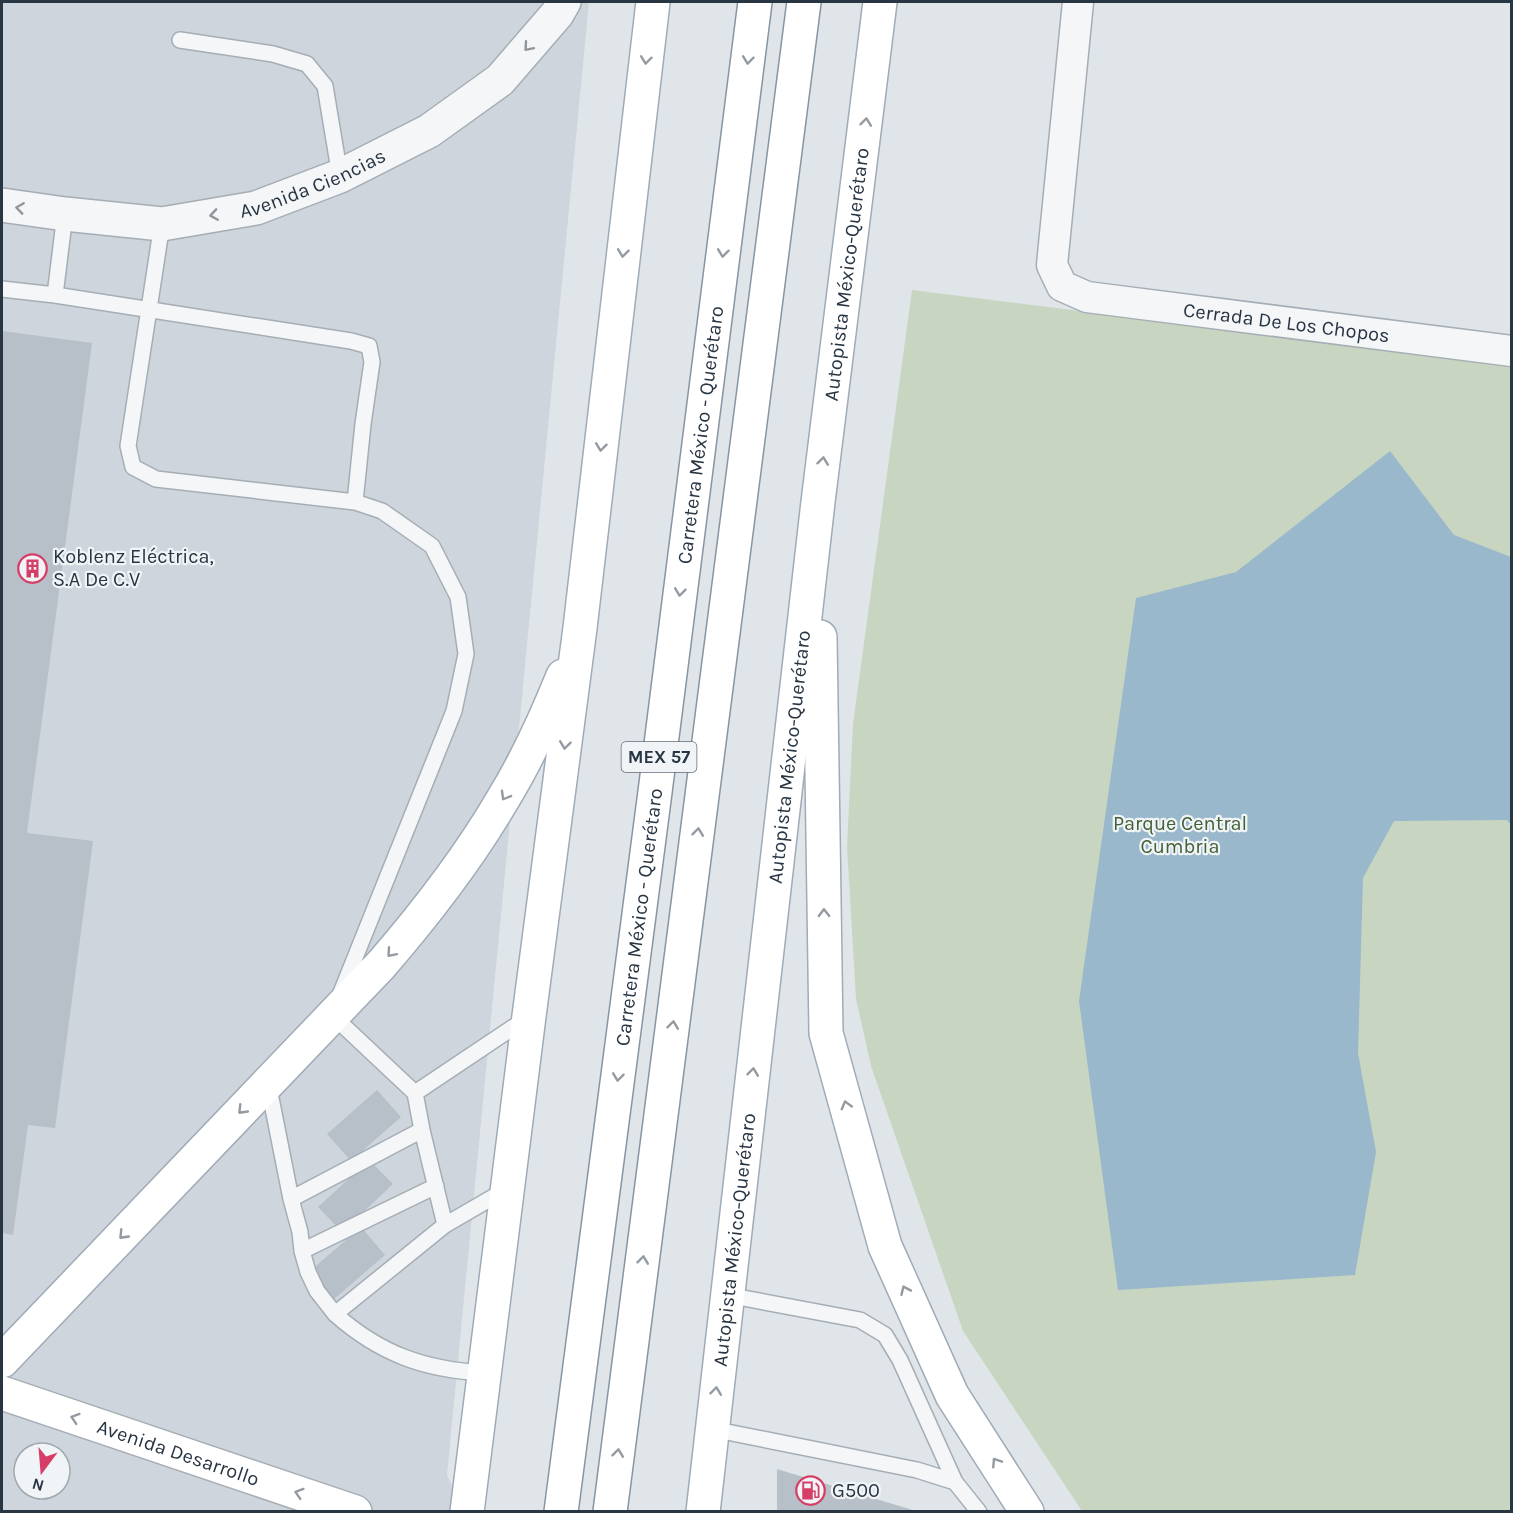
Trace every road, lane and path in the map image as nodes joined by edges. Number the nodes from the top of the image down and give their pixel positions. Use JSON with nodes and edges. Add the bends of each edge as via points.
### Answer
{"nodes":[{"id":1,"x":564,"y":2,"type":"edge"},
{"id":2,"x":653,"y":2,"type":"edge"},
{"id":3,"x":755,"y":2,"type":"edge"},
{"id":4,"x":804,"y":2,"type":"edge"},
{"id":5,"x":880,"y":2,"type":"edge"},
{"id":6,"x":1078,"y":2,"type":"edge"},
{"id":7,"x":180,"y":40,"type":"dead end"},
{"id":8,"x":340,"y":176,"type":"junction"},
{"id":9,"x":2,"y":205,"type":"edge"},
{"id":10,"x":65,"y":214,"type":"junction"},
{"id":11,"x":162,"y":224,"type":"junction"},
{"id":12,"x":2,"y":289,"type":"edge"},
{"id":13,"x":55,"y":296,"type":"junction"},
{"id":14,"x":148,"y":311,"type":"junction"},
{"id":15,"x":1512,"y":351,"type":"edge"},
{"id":16,"x":355,"y":502,"type":"junction"},
{"id":17,"x":818,"y":502,"type":"junction"},
{"id":18,"x":580,"y":628,"type":"junction"},
{"id":19,"x":332,"y":1015,"type":"junction"},
{"id":20,"x":529,"y":1016,"type":"junction"},
{"id":21,"x":268,"y":1083,"type":"junction"},
{"id":22,"x":415,"y":1093,"type":"junction"},
{"id":23,"x":422,"y":1130,"type":"junction"},
{"id":24,"x":436,"y":1186,"type":"junction"},
{"id":25,"x":508,"y":1189,"type":"junction"},
{"id":26,"x":291,"y":1199,"type":"junction"},
{"id":27,"x":444,"y":1225,"type":"junction"},
{"id":28,"x":302,"y":1251,"type":"junction"},
{"id":29,"x":728,"y":1296,"type":"junction"},
{"id":30,"x":335,"y":1314,"type":"junction"},
{"id":31,"x":2,"y":1361,"type":"edge"},
{"id":32,"x":485,"y":1373,"type":"junction"},
{"id":33,"x":2,"y":1394,"type":"edge"},
{"id":34,"x":712,"y":1429,"type":"junction"},
{"id":35,"x":956,"y":1482,"type":"junction"},
{"id":36,"x":468,"y":1503,"type":"edge"},
{"id":37,"x":355,"y":1512,"type":"edge"},
{"id":38,"x":561,"y":1512,"type":"edge"},
{"id":39,"x":610,"y":1512,"type":"edge"},
{"id":40,"x":702,"y":1512,"type":"edge"},
{"id":41,"x":979,"y":1512,"type":"edge"},
{"id":42,"x":1028,"y":1512,"type":"edge"}],
"edges":[{"from":1,"to":8,"type":"street","name":"Avenida Ciencias","one_way":true,"via":[[500,80],[429,131]]},
{"from":2,"to":18,"type":"main road","one_way":true},
{"from":3,"to":38,"type":"main road","name":"Carretera México - Querétaro","number":"MEX 57","one_way":true},
{"from":39,"to":4,"type":"main road","number":"MEX 57","one_way":true},
{"from":17,"to":5,"type":"main road","name":"Autopista México-Querétaro","one_way":true},
{"from":6,"to":15,"type":"street","name":"Cerrada De Los Chopos","via":[[1052,265],[1062,286],[1087,297]]},
{"from":7,"to":8,"type":"lane","via":[[273,54],[307,64],[325,86]]},
{"from":8,"to":11,"type":"street","name":"Avenida Ciencias","one_way":true,"via":[[256,208]]},
{"from":10,"to":9,"type":"street","name":"Avenida Ciencias","one_way":true},
{"from":10,"to":11,"type":"street","name":"Avenida Ciencias"},
{"from":10,"to":13,"type":"lane"},
{"from":11,"to":14,"type":"lane"},
{"from":12,"to":13,"type":"lane"},
{"from":13,"to":14,"type":"lane"},
{"from":14,"to":16,"type":"lane","via":[[369,346],[372,362]]},
{"from":14,"to":16,"type":"lane","via":[[128,446],[133,466],[156,478]]},
{"from":16,"to":19,"type":"lane","via":[[382,511],[432,546],[458,597],[466,654],[454,711]]},
{"from":29,"to":17,"type":"main road","name":"Autopista México-Querétaro","one_way":true},
{"from":42,"to":17,"type":"main road","one_way":true,"via":[[952,1395],[885,1246],[826,1033]]},
{"from":18,"to":19,"type":"main road","one_way":true,"via":[[530,750],[475,845],[415,926]]},
{"from":18,"to":20,"type":"main road","one_way":true},
{"from":19,"to":21,"type":"main road"},
{"from":19,"to":22,"type":"lane"},
{"from":20,"to":22,"type":"lane"},
{"from":20,"to":25,"type":"main road"},
{"from":21,"to":26,"type":"lane"},
{"from":21,"to":31,"type":"main road","one_way":true},
{"from":22,"to":23,"type":"lane"},
{"from":23,"to":24,"type":"lane"},
{"from":23,"to":26,"type":"lane"},
{"from":24,"to":27,"type":"lane"},
{"from":24,"to":28,"type":"lane"},
{"from":25,"to":27,"type":"lane"},
{"from":25,"to":32,"type":"main road"},
{"from":26,"to":28,"type":"lane"},
{"from":27,"to":30,"type":"lane"},
{"from":28,"to":30,"type":"lane","via":[[317,1291]]},
{"from":34,"to":29,"type":"main road","name":"Autopista México-Querétaro","one_way":true},
{"from":29,"to":35,"type":"lane","via":[[860,1320],[885,1335]]},
{"from":30,"to":32,"type":"lane","via":[[354,1331],[406,1359],[458,1372]]},
{"from":32,"to":36,"type":"main road"},
{"from":37,"to":33,"type":"main road","name":"Avenida Desarrollo","one_way":true},
{"from":34,"to":35,"type":"lane","via":[[917,1470]]},
{"from":34,"to":40,"type":"main road","name":"Autopista México-Querétaro"},
{"from":35,"to":41,"type":"lane"}]}
